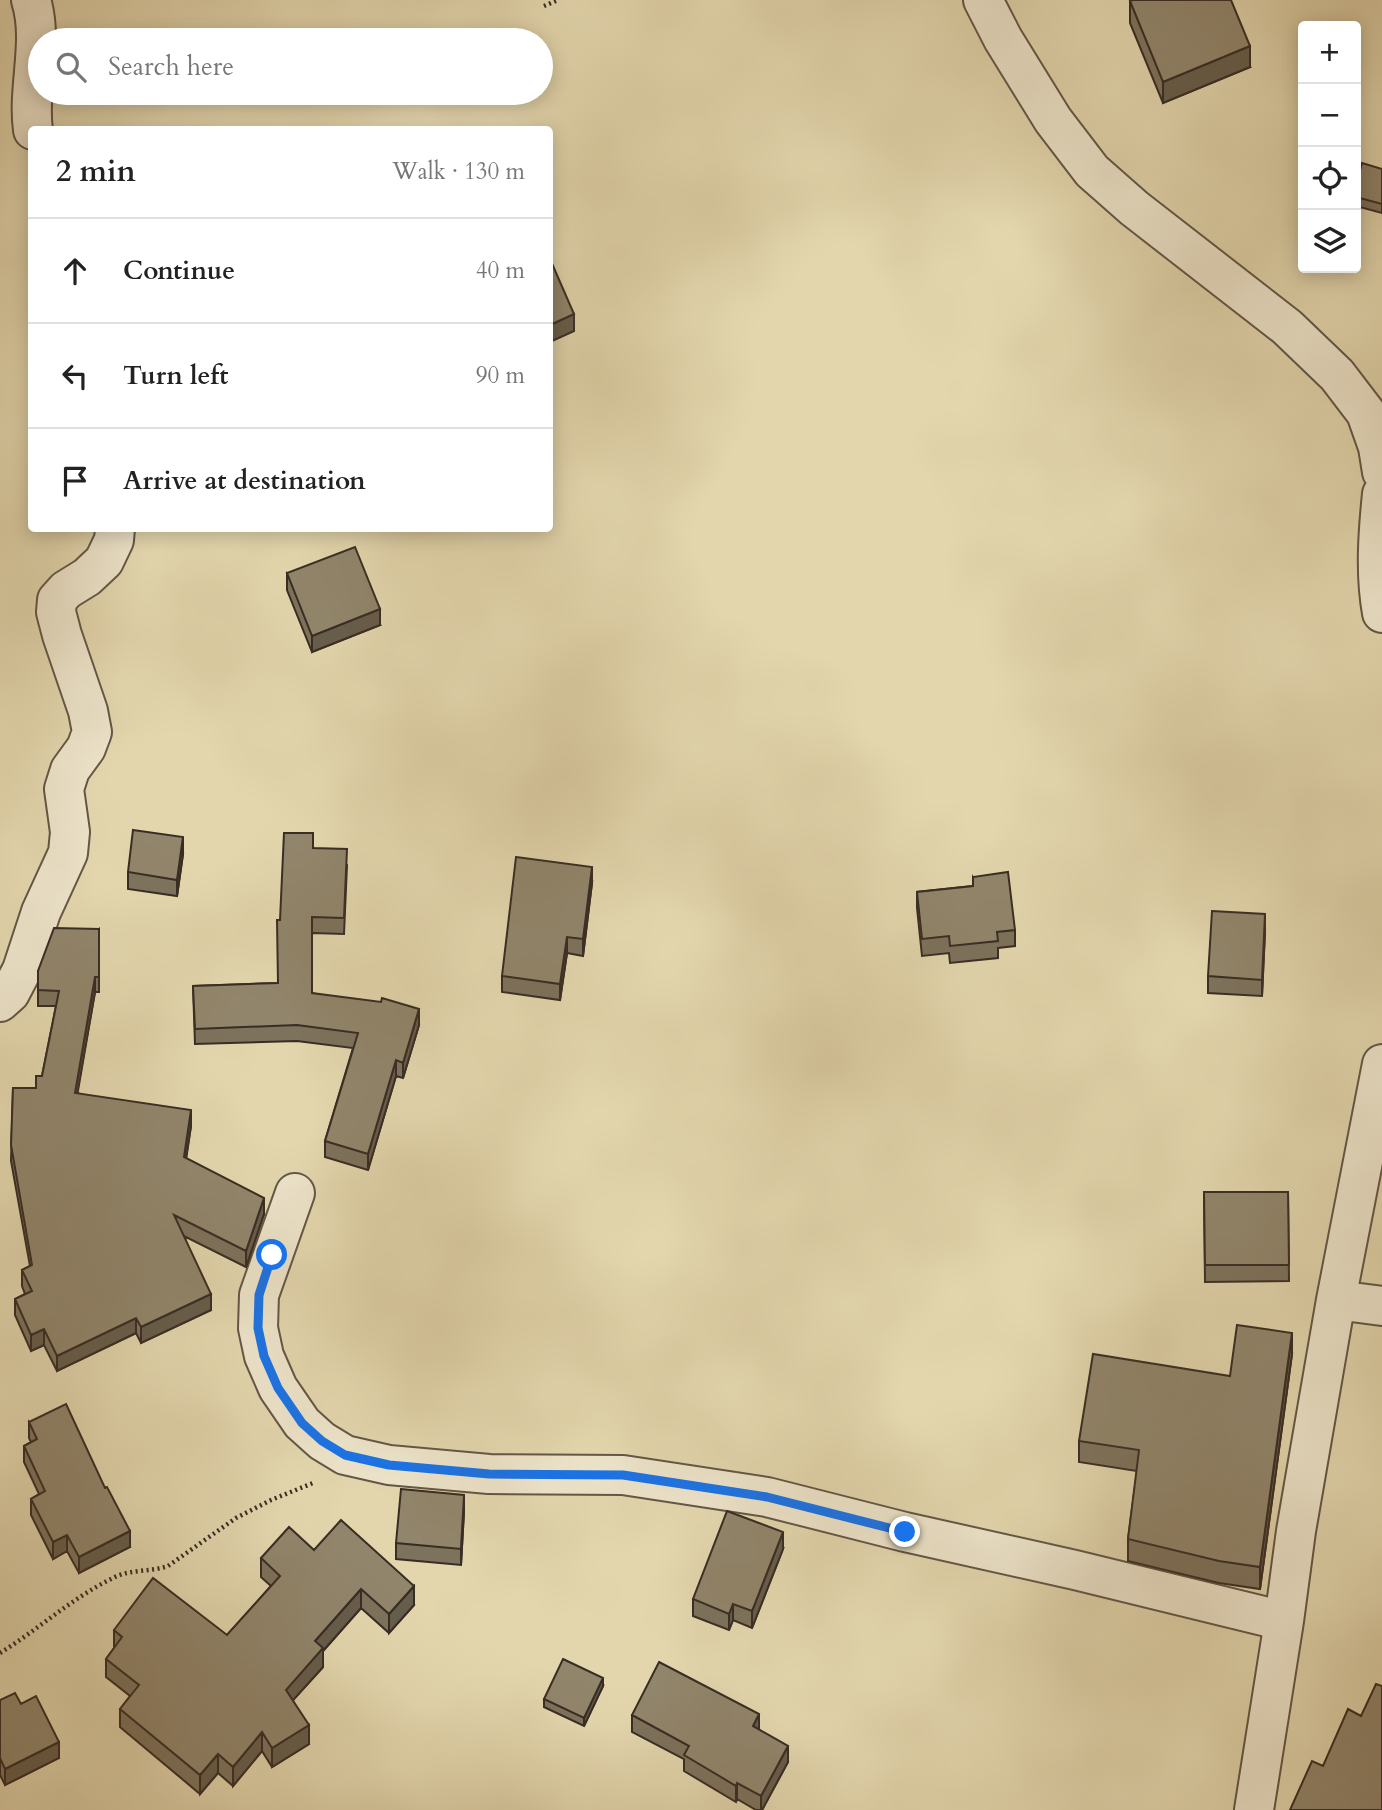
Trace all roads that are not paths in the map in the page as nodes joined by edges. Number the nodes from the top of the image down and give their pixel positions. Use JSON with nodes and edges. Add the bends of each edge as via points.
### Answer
{"nodes":[{"id":1,"x":31,"y":0,"type":"edge"},
{"id":2,"x":984,"y":0,"type":"edge"},
{"id":3,"x":35,"y":28,"type":"edge"},
{"id":4,"x":32,"y":105,"type":"edge"},
{"id":5,"x":33,"y":126,"type":"edge"},
{"id":6,"x":1382,"y":472,"type":"edge"},
{"id":7,"x":1382,"y":494,"type":"edge"},
{"id":8,"x":115,"y":532,"type":"edge"},
{"id":9,"x":1382,"y":613,"type":"edge"},
{"id":10,"x":0,"y":1002,"type":"edge"},
{"id":11,"x":1382,"y":1064,"type":"edge"},
{"id":12,"x":295,"y":1193,"type":"dead end"},
{"id":13,"x":1336,"y":1300,"type":"junction"},
{"id":14,"x":1382,"y":1306,"type":"edge"},
{"id":15,"x":1284,"y":1621,"type":"junction"},
{"id":16,"x":1254,"y":1810,"type":"edge"}],
"edges":[{"from":1,"to":3,"type":"street"},
{"from":2,"to":6,"type":"street","via":[[1053,120],[1092,171],[1287,327],[1337,375],[1366,413]]},
{"from":4,"to":5,"type":"street"},
{"from":7,"to":9,"type":"street","via":[[1378,531]]},
{"from":8,"to":10,"type":"street","via":[[104,561],[57,600],[62,635],[92,732],[64,789],[71,832],[68,853],[41,912],[22,970]]},
{"from":11,"to":13,"type":"street"},
{"from":12,"to":15,"type":"street","via":[[259,1295],[258,1328],[278,1388],[302,1423],[345,1455],[389,1465],[489,1474],[623,1475],[767,1497]]},
{"from":13,"to":14,"type":"street"},
{"from":13,"to":15,"type":"street"},
{"from":15,"to":16,"type":"street"}]}
